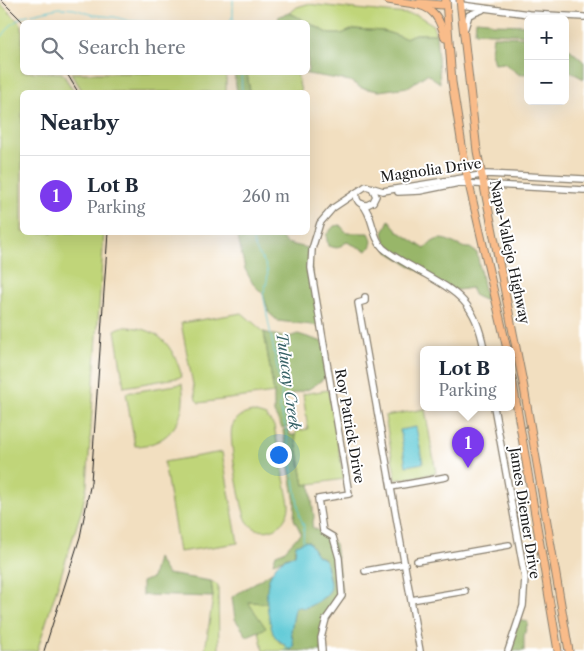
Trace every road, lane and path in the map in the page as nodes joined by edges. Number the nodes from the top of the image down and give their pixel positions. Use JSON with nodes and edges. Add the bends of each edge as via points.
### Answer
{"nodes":[{"id":1,"x":388,"y":0,"type":"edge"},
{"id":2,"x":445,"y":1,"type":"edge"},
{"id":3,"x":460,"y":3,"type":"edge"},
{"id":4,"x":488,"y":9,"type":"junction"},
{"id":5,"x":584,"y":17,"type":"edge"},
{"id":6,"x":465,"y":45,"type":"junction"},
{"id":7,"x":450,"y":61,"type":"junction"},
{"id":8,"x":482,"y":175,"type":"junction"},
{"id":9,"x":511,"y":176,"type":"junction"},
{"id":10,"x":584,"y":179,"type":"edge"},
{"id":11,"x":468,"y":180,"type":"junction"},
{"id":12,"x":483,"y":184,"type":"junction"},
{"id":13,"x":511,"y":186,"type":"junction"},
{"id":14,"x":372,"y":188,"type":"junction"},
{"id":15,"x":584,"y":190,"type":"edge"},
{"id":16,"x":357,"y":192,"type":"junction"},
{"id":17,"x":374,"y":201,"type":"junction"},
{"id":18,"x":360,"y":203,"type":"junction"},
{"id":19,"x":336,"y":205,"type":"junction"},
{"id":20,"x":370,"y":221,"type":"junction"},
{"id":21,"x":365,"y":297,"type":"dead end"},
{"id":22,"x":483,"y":346,"type":"edge"},
{"id":23,"x":506,"y":346,"type":"edge"},
{"id":24,"x":515,"y":396,"type":"edge"},
{"id":25,"x":495,"y":411,"type":"edge"},
{"id":26,"x":446,"y":477,"type":"dead end"},
{"id":27,"x":391,"y":488,"type":"junction"},
{"id":28,"x":508,"y":545,"type":"dead end"},
{"id":29,"x":417,"y":561,"type":"dead end"},
{"id":30,"x":405,"y":564,"type":"junction"},
{"id":31,"x":365,"y":571,"type":"dead end"},
{"id":32,"x":465,"y":591,"type":"dead end"},
{"id":33,"x":411,"y":600,"type":"junction"},
{"id":34,"x":322,"y":651,"type":"edge"},
{"id":35,"x":420,"y":651,"type":"edge"},
{"id":36,"x":508,"y":651,"type":"edge"},
{"id":37,"x":558,"y":651,"type":"edge"},
{"id":38,"x":569,"y":651,"type":"edge"}],
"edges":[{"from":1,"to":2,"type":"main road","via":[[442,5]]},
{"from":1,"to":7,"type":"main road","via":[[419,5],[434,12],[442,27]]},
{"from":2,"to":3,"type":"main road"},
{"from":2,"to":7,"type":"main road","name":"Napa-Vallejo Highway"},
{"from":3,"to":4,"type":"street"},
{"from":3,"to":6,"type":"main road","name":"Napa-Vallejo Highway"},
{"from":4,"to":5,"type":"street"},
{"from":4,"to":6,"type":"street","via":[[468,16]]},
{"from":6,"to":8,"type":"main road","name":"Napa-Vallejo Highway"},
{"from":7,"to":11,"type":"main road","name":"Napa-Vallejo Highway"},
{"from":8,"to":9,"type":"street","name":"Magnolia Drive"},
{"from":8,"to":11,"type":"street","name":"Magnolia Drive"},
{"from":8,"to":12,"type":"main road","name":"Napa-Vallejo Highway"},
{"from":9,"to":10,"type":"street","name":"Magnolia Drive"},
{"from":9,"to":13,"type":"street"},
{"from":11,"to":12,"type":"street","name":"Magnolia Drive"},
{"from":11,"to":14,"type":"street","name":"Magnolia Drive","via":[[383,191]]},
{"from":11,"to":17,"type":"street","name":"Magnolia Drive","via":[[420,191],[385,194]]},
{"from":11,"to":23,"type":"main road","name":"Napa-Vallejo Highway"},
{"from":12,"to":13,"type":"street","name":"Magnolia Drive"},
{"from":12,"to":38,"type":"main road","name":"Napa-Vallejo Highway","via":[[521,369]]},
{"from":13,"to":15,"type":"street","name":"Magnolia Drive"},
{"from":14,"to":16,"type":"street","name":"Magnolia Drive","via":[[364,186]]},
{"from":14,"to":17,"type":"street","name":"Magnolia Drive"},
{"from":16,"to":18,"type":"street"},
{"from":16,"to":19,"type":"street","name":"Roy Patrick Drive"},
{"from":17,"to":18,"type":"street","name":"Magnolia Drive","via":[[369,205]]},
{"from":17,"to":20,"type":"street"},
{"from":18,"to":19,"type":"street","via":[[349,201]]},
{"from":18,"to":20,"type":"street"},
{"from":19,"to":34,"type":"street","name":"Roy Patrick Drive","via":[[317,229],[311,264],[349,494],[318,500],[323,531],[333,536],[342,583],[342,596],[326,619],[321,638]]},
{"from":20,"to":22,"type":"street","via":[[374,235],[384,249],[465,302],[478,323]]},
{"from":21,"to":27,"type":"street","via":[[365,301],[358,303]]},
{"from":24,"to":37,"type":"main road"},
{"from":25,"to":36,"type":"street","name":"James Diemer Drive","via":[[525,584],[523,606]]},
{"from":26,"to":27,"type":"street"},
{"from":27,"to":30,"type":"street"},
{"from":28,"to":29,"type":"street"},
{"from":30,"to":31,"type":"street"},
{"from":30,"to":33,"type":"street"},
{"from":32,"to":33,"type":"street"},
{"from":33,"to":35,"type":"street"}]}
